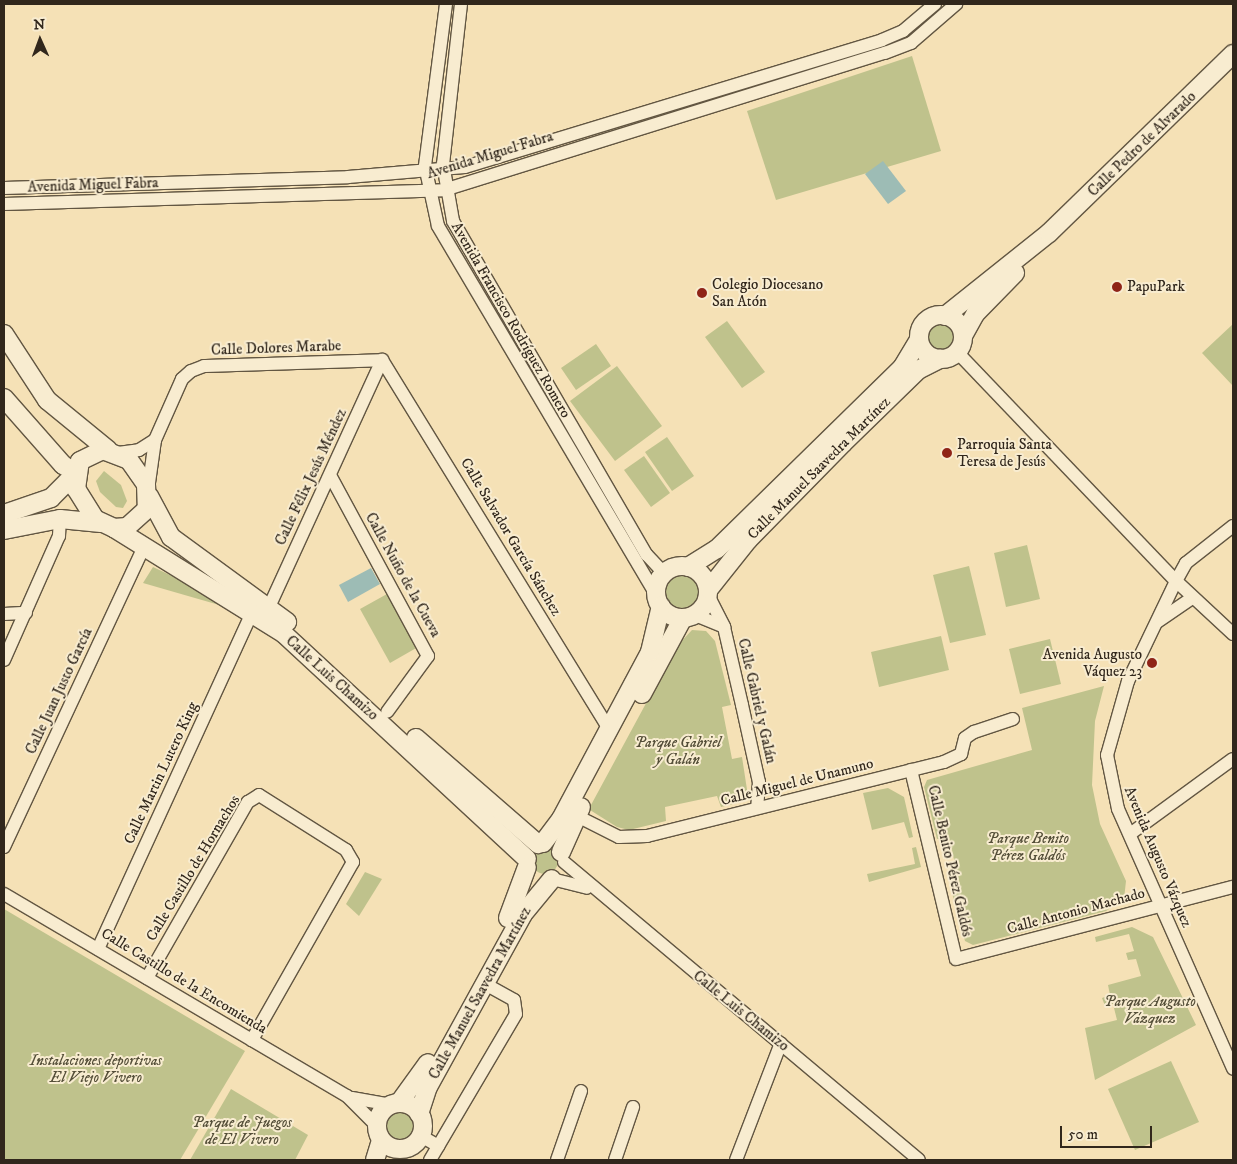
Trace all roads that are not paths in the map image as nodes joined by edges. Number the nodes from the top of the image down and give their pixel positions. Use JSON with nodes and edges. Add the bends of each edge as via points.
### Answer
{"nodes":[{"id":1,"x":446,"y":4,"type":"edge"},
{"id":2,"x":461,"y":4,"type":"edge"},
{"id":3,"x":936,"y":4,"type":"edge"},
{"id":4,"x":956,"y":4,"type":"edge"},
{"id":5,"x":1233,"y":54,"type":"edge"},
{"id":6,"x":443,"y":169,"type":"junction"},
{"id":7,"x":425,"y":172,"type":"junction"},
{"id":8,"x":4,"y":188,"type":"edge"},
{"id":9,"x":444,"y":190,"type":"junction"},
{"id":10,"x":427,"y":192,"type":"junction"},
{"id":11,"x":4,"y":204,"type":"edge"},
{"id":12,"x":1049,"y":233,"type":"junction"},
{"id":13,"x":945,"y":316,"type":"junction"},
{"id":14,"x":4,"y":334,"type":"edge"},
{"id":15,"x":919,"y":340,"type":"junction"},
{"id":16,"x":960,"y":344,"type":"junction"},
{"id":17,"x":940,"y":359,"type":"junction"},
{"id":18,"x":382,"y":360,"type":"junction"},
{"id":19,"x":4,"y":398,"type":"edge"},
{"id":20,"x":155,"y":440,"type":"junction"},
{"id":21,"x":113,"y":452,"type":"junction"},
{"id":22,"x":71,"y":471,"type":"junction"},
{"id":23,"x":330,"y":475,"type":"junction"},
{"id":24,"x":149,"y":493,"type":"junction"},
{"id":25,"x":4,"y":514,"type":"edge"},
{"id":26,"x":60,"y":519,"type":"junction"},
{"id":27,"x":108,"y":526,"type":"junction"},
{"id":28,"x":1233,"y":526,"type":"edge"},
{"id":29,"x":4,"y":530,"type":"edge"},
{"id":30,"x":143,"y":549,"type":"junction"},
{"id":31,"x":688,"y":567,"type":"junction"},
{"id":32,"x":669,"y":570,"type":"junction"},
{"id":33,"x":1176,"y":581,"type":"junction"},
{"id":34,"x":708,"y":592,"type":"junction"},
{"id":35,"x":1192,"y":598,"type":"junction"},
{"id":36,"x":659,"y":602,"type":"junction"},
{"id":37,"x":261,"y":609,"type":"junction"},
{"id":38,"x":26,"y":612,"type":"junction"},
{"id":39,"x":4,"y":614,"type":"edge"},
{"id":40,"x":689,"y":616,"type":"junction"},
{"id":41,"x":1155,"y":624,"type":"junction"},
{"id":42,"x":724,"y":626,"type":"junction"},
{"id":43,"x":1233,"y":634,"type":"edge"},
{"id":44,"x":4,"y":660,"type":"edge"},
{"id":45,"x":388,"y":712,"type":"junction"},
{"id":46,"x":1013,"y":720,"type":"dead end"},
{"id":47,"x":610,"y":731,"type":"junction"},
{"id":48,"x":1233,"y":759,"type":"edge"},
{"id":49,"x":911,"y":770,"type":"junction"},
{"id":50,"x":759,"y":782,"type":"junction"},
{"id":51,"x":779,"y":802,"type":"junction"},
{"id":52,"x":757,"y":808,"type":"junction"},
{"id":53,"x":577,"y":816,"type":"junction"},
{"id":54,"x":1130,"y":834,"type":"junction"},
{"id":55,"x":540,"y":844,"type":"junction"},
{"id":56,"x":4,"y":847,"type":"edge"},
{"id":57,"x":562,"y":857,"type":"junction"},
{"id":58,"x":527,"y":863,"type":"junction"},
{"id":59,"x":552,"y":879,"type":"junction"},
{"id":60,"x":1233,"y":887,"type":"edge"},
{"id":61,"x":593,"y":891,"type":"junction"},
{"id":62,"x":4,"y":894,"type":"edge"},
{"id":63,"x":1159,"y":905,"type":"junction"},
{"id":64,"x":98,"y":949,"type":"junction"},
{"id":65,"x":956,"y":959,"type":"joint"},
{"id":66,"x":147,"y":978,"type":"junction"},
{"id":67,"x":485,"y":984,"type":"junction"},
{"id":68,"x":252,"y":1040,"type":"junction"},
{"id":69,"x":781,"y":1043,"type":"junction"},
{"id":70,"x":1233,"y":1069,"type":"edge"},
{"id":71,"x":581,"y":1091,"type":"dead end"},
{"id":72,"x":347,"y":1096,"type":"junction"},
{"id":73,"x":395,"y":1104,"type":"junction"},
{"id":74,"x":633,"y":1107,"type":"dead end"},
{"id":75,"x":419,"y":1114,"type":"junction"},
{"id":76,"x":379,"y":1133,"type":"junction"},
{"id":77,"x":420,"y":1136,"type":"junction"},
{"id":78,"x":438,"y":1146,"type":"junction"},
{"id":79,"x":396,"y":1155,"type":"edge"},
{"id":80,"x":915,"y":1158,"type":"edge"},
{"id":81,"x":375,"y":1160,"type":"edge"},
{"id":82,"x":430,"y":1160,"type":"edge"},
{"id":83,"x":557,"y":1160,"type":"edge"},
{"id":84,"x":615,"y":1160,"type":"edge"},
{"id":85,"x":736,"y":1160,"type":"edge"}],
"edges":[{"from":1,"to":7,"type":"street","name":"Avenida Francisco Rodríguez Romero"},
{"from":2,"to":6,"type":"street","name":"Avenida Francisco Rodríguez Romero"},
{"from":3,"to":6,"type":"street","name":"Avenida Miguel Fabra","via":[[903,31],[882,40],[465,168]]},
{"from":4,"to":9,"type":"street","name":"Avenida Miguel Fabra","via":[[911,43],[885,53]]},
{"from":5,"to":12,"type":"main road","name":"Calle Pedro de Alvarado"},
{"from":6,"to":7,"type":"street","name":"Avenida Miguel Fabra"},
{"from":6,"to":9,"type":"street","name":"Avenida Francisco Rodríguez Romero"},
{"from":7,"to":8,"type":"street","name":"Avenida Miguel Fabra"},
{"from":7,"to":10,"type":"street","name":"Avenida Francisco Rodríguez Romero"},
{"from":9,"to":10,"type":"street","name":"Avenida Miguel Fabra"},
{"from":9,"to":32,"type":"street","name":"Avenida Francisco Rodríguez Romero","via":[[453,221],[647,554],[660,569]]},
{"from":10,"to":11,"type":"street","name":"Avenida Miguel Fabra"},
{"from":10,"to":36,"type":"street","name":"Avenida Francisco Rodríguez Romero","via":[[438,226],[477,299]]},
{"from":12,"to":13,"type":"main road","name":"Calle Pedro de Alvarado"},
{"from":12,"to":16,"type":"main road","name":"Calle Pedro de Alvarado","via":[[976,313]]},
{"from":13,"to":15,"type":"main road","via":[[928,319]]},
{"from":13,"to":16,"type":"main road","via":[[956,321]]},
{"from":14,"to":21,"type":"main road","via":[[47,400]]},
{"from":15,"to":17,"type":"main road","via":[[928,355]]},
{"from":15,"to":31,"type":"main road","name":"Calle Manuel Saavedra Martínez","via":[[902,368],[723,542]]},
{"from":16,"to":17,"type":"main road"},
{"from":16,"to":33,"type":"street"},
{"from":17,"to":34,"type":"main road","name":"Calle Manuel Saavedra Martínez","via":[[918,370],[843,443],[748,540]]},
{"from":18,"to":20,"type":"street","name":"Calle Dolores Marabe","via":[[197,369],[182,379]]},
{"from":18,"to":23,"type":"street","name":"Calle Félix Jesús Méndez"},
{"from":18,"to":47,"type":"street","name":"Calle Salvador García Sánchez"},
{"from":19,"to":22,"type":"main road"},
{"from":20,"to":21,"type":"street","via":[[139,450]]},
{"from":20,"to":24,"type":"street","name":"Calle Dolores Marabe"},
{"from":21,"to":22,"type":"main road","via":[[88,454]]},
{"from":21,"to":24,"type":"main road","via":[[138,468]]},
{"from":22,"to":25,"type":"main road","via":[[51,498]]},
{"from":22,"to":27,"type":"main road","via":[[81,503]]},
{"from":23,"to":37,"type":"street","name":"Calle Félix Jesús Méndez"},
{"from":23,"to":45,"type":"street","name":"Calle Nuño de la Cueva","via":[[428,656]]},
{"from":24,"to":27,"type":"main road","via":[[140,520]]},
{"from":24,"to":37,"type":"main road","name":"Calle Luis Chamizo","via":[[171,537]]},
{"from":26,"to":27,"type":"main road"},
{"from":26,"to":29,"type":"main road"},
{"from":26,"to":38,"type":"street","via":[[60,536]]},
{"from":27,"to":30,"type":"main road","name":"Calle Luis Chamizo"},
{"from":28,"to":33,"type":"street","name":"Avenida Augusto Vázquez","via":[[1186,563]]},
{"from":30,"to":37,"type":"main road","name":"Calle Luis Chamizo"},
{"from":30,"to":56,"type":"street","name":"Calle Juan Justo García"},
{"from":31,"to":32,"type":"main road"},
{"from":31,"to":34,"type":"main road","via":[[701,574]]},
{"from":32,"to":36,"type":"main road","via":[[658,583]]},
{"from":33,"to":35,"type":"street"},
{"from":33,"to":41,"type":"street","name":"Avenida Augusto Vázquez"},
{"from":34,"to":40,"type":"main road"},
{"from":34,"to":42,"type":"street","name":"Calle Gabriel y Galán"},
{"from":35,"to":41,"type":"street"},
{"from":35,"to":43,"type":"street"},
{"from":36,"to":40,"type":"main road"},
{"from":36,"to":47,"type":"main road","via":[[650,652]]},
{"from":37,"to":45,"type":"main road","name":"Calle Luis Chamizo"},
{"from":37,"to":58,"type":"main road","name":"Calle Luis Chamizo"},
{"from":37,"to":64,"type":"street","name":"Calle Martin Lutero King"},
{"from":38,"to":39,"type":"street"},
{"from":38,"to":44,"type":"street"},
{"from":40,"to":42,"type":"street","name":"Calle Gabriel y Galán"},
{"from":40,"to":53,"type":"main road"},
{"from":41,"to":54,"type":"street","name":"Avenida Augusto Vázquez","via":[[1122,697],[1107,755],[1109,781]]},
{"from":42,"to":50,"type":"street","name":"Calle Gabriel y Galán"},
{"from":45,"to":55,"type":"main road","name":"Calle Luis Chamizo"},
{"from":46,"to":49,"type":"street","name":"Calle Miguel de Unamuno","via":[[970,735],[961,754]]},
{"from":47,"to":55,"type":"main road"},
{"from":48,"to":54,"type":"street"},
{"from":49,"to":51,"type":"street","name":"Calle Miguel de Unamuno"},
{"from":49,"to":65,"type":"street","name":"Calle Benito Pérez Galdós"},
{"from":50,"to":51,"type":"street","name":"Calle Gabriel y Galán"},
{"from":50,"to":52,"type":"street","name":"Calle Gabriel y Galán"},
{"from":51,"to":52,"type":"street","name":"Calle Miguel de Unamuno"},
{"from":52,"to":53,"type":"street","name":"Calle Miguel de Unamuno","via":[[630,838],[609,834]]},
{"from":53,"to":57,"type":"main road"},
{"from":54,"to":63,"type":"street","name":"Avenida Augusto Vázquez"},
{"from":55,"to":57,"type":"main road","name":"Calle Luis Chamizo"},
{"from":55,"to":58,"type":"main road"},
{"from":57,"to":59,"type":"main road","name":"Calle Manuel Saavedra Martínez"},
{"from":57,"to":61,"type":"street","name":"Calle Luis Chamizo"},
{"from":58,"to":59,"type":"main road","name":"Calle Luis Chamizo","via":[[537,878]]},
{"from":58,"to":73,"type":"main road","name":"Calle Manuel Saavedra Martínez","via":[[518,899],[502,929],[418,1082]]},
{"from":59,"to":61,"type":"street"},
{"from":59,"to":67,"type":"main road","name":"Calle Manuel Saavedra Martínez","via":[[523,914]]},
{"from":60,"to":63,"type":"street","name":"Calle Antonio Machado"},
{"from":61,"to":69,"type":"street","name":"Calle Luis Chamizo"},
{"from":62,"to":64,"type":"street","name":"Calle Castillo de la Encomienda"},
{"from":63,"to":65,"type":"street","name":"Calle Antonio Machado"},
{"from":63,"to":70,"type":"street","name":"Avenida Augusto Vázquez"},
{"from":64,"to":66,"type":"street","name":"Calle Castillo de la Encomienda"},
{"from":66,"to":68,"type":"street","name":"Calle Castillo de la Encomienda"},
{"from":66,"to":68,"type":"street","name":"Calle Castillo de Hornachos","via":[[248,802],[259,795],[346,850],[353,862]]},
{"from":67,"to":75,"type":"main road","name":"Calle Manuel Saavedra Martínez","via":[[428,1087]]},
{"from":67,"to":78,"type":"street","via":[[514,1000],[518,1011]]},
{"from":68,"to":72,"type":"street","name":"Calle Castillo de la Encomienda"},
{"from":69,"to":80,"type":"street","name":"Calle Luis Chamizo"},
{"from":69,"to":85,"type":"street"},
{"from":71,"to":83,"type":"street"},
{"from":72,"to":73,"type":"street","name":"Calle Castillo de la Encomienda"},
{"from":72,"to":76,"type":"street","name":"Calle Castillo de la Encomienda"},
{"from":73,"to":75,"type":"main road"},
{"from":73,"to":76,"type":"main road","via":[[382,1112]]},
{"from":74,"to":84,"type":"street"},
{"from":75,"to":77,"type":"main road"},
{"from":76,"to":79,"type":"main road"},
{"from":76,"to":81,"type":"main road"},
{"from":77,"to":78,"type":"street"},
{"from":77,"to":79,"type":"main road"},
{"from":78,"to":82,"type":"street"}]}
